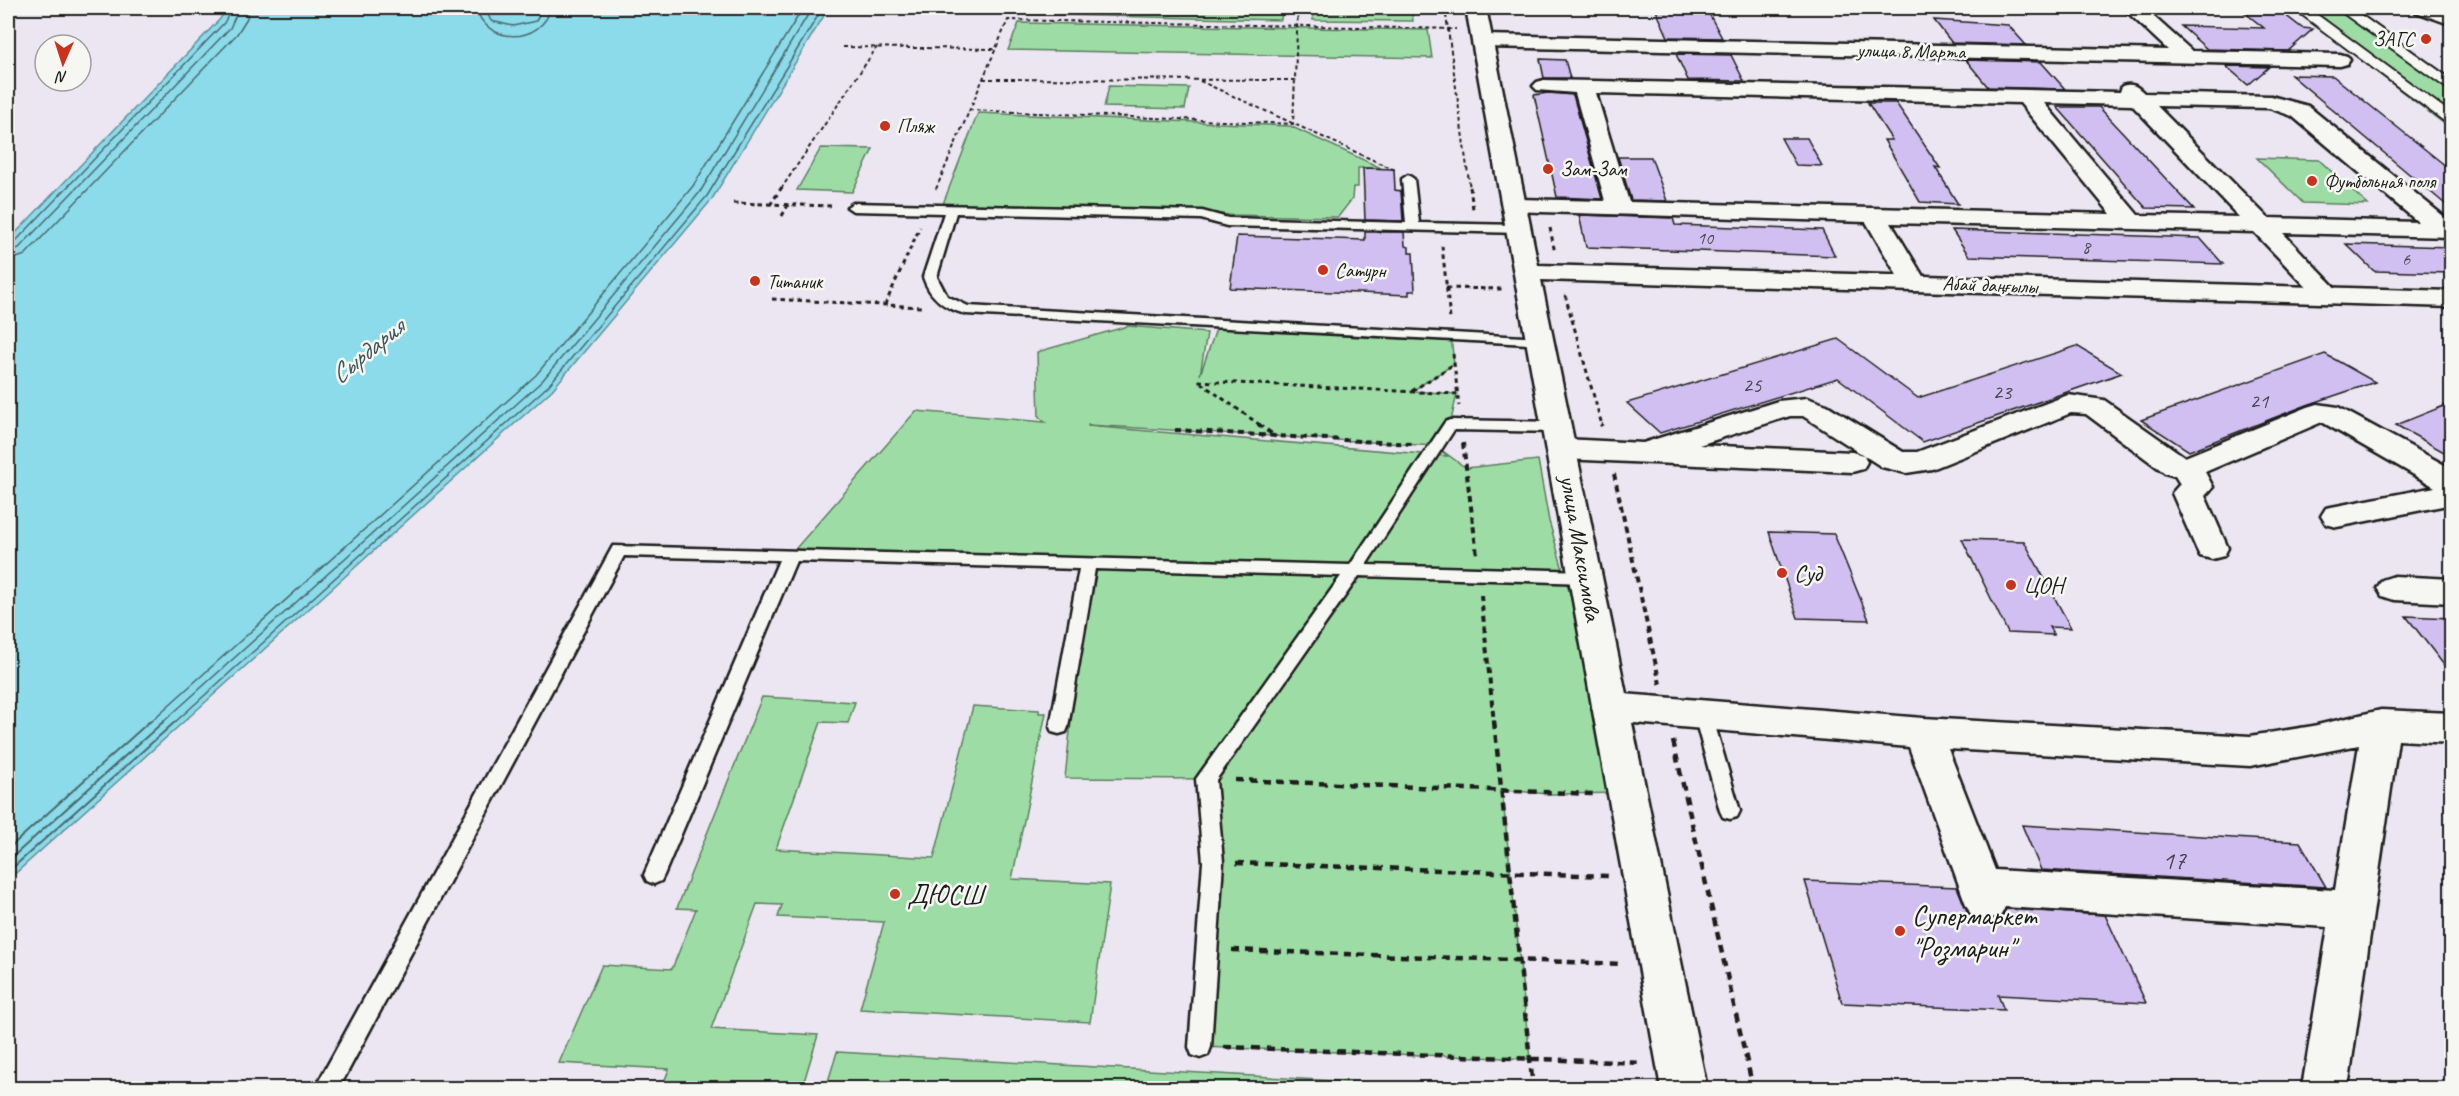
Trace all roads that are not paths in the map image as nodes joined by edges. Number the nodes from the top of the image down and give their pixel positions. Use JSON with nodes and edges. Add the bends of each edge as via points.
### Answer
{"nodes":[{"id":1,"x":2133,"y":8,"type":"edge"},
{"id":2,"x":2300,"y":8,"type":"edge"},
{"id":3,"x":2343,"y":8,"type":"edge"},
{"id":4,"x":2423,"y":8,"type":"edge"},
{"id":5,"x":2451,"y":19,"type":"edge"},
{"id":6,"x":1480,"y":26,"type":"edge"},
{"id":7,"x":2095,"y":55,"type":"junction"},
{"id":8,"x":2187,"y":57,"type":"junction"},
{"id":9,"x":2340,"y":60,"type":"dead end"},
{"id":10,"x":1794,"y":70,"type":"junction"},
{"id":11,"x":1544,"y":86,"type":"dead end"},
{"id":12,"x":1584,"y":87,"type":"junction"},
{"id":13,"x":2451,"y":88,"type":"edge"},
{"id":14,"x":2026,"y":96,"type":"junction"},
{"id":15,"x":2138,"y":99,"type":"junction"},
{"id":16,"x":2451,"y":123,"type":"edge"},
{"id":17,"x":1408,"y":179,"type":"road end"},
{"id":18,"x":853,"y":207,"type":"road end"},
{"id":19,"x":952,"y":208,"type":"junction"},
{"id":20,"x":1619,"y":209,"type":"junction"},
{"id":21,"x":1527,"y":214,"type":"junction"},
{"id":22,"x":1874,"y":215,"type":"junction"},
{"id":23,"x":2131,"y":222,"type":"junction"},
{"id":24,"x":2261,"y":225,"type":"junction"},
{"id":25,"x":1413,"y":227,"type":"junction"},
{"id":26,"x":2447,"y":230,"type":"edge"},
{"id":27,"x":1544,"y":272,"type":"junction"},
{"id":28,"x":1914,"y":283,"type":"junction"},
{"id":29,"x":2330,"y":295,"type":"junction"},
{"id":30,"x":2451,"y":299,"type":"edge"},
{"id":31,"x":1542,"y":342,"type":"junction"},
{"id":32,"x":1560,"y":438,"type":"junction"},
{"id":33,"x":1647,"y":452,"type":"junction"},
{"id":34,"x":1852,"y":462,"type":"dead end"},
{"id":35,"x":2187,"y":468,"type":"junction"},
{"id":36,"x":2451,"y":483,"type":"edge"},
{"id":37,"x":2451,"y":494,"type":"edge"},
{"id":38,"x":2337,"y":516,"type":"dead end"},
{"id":39,"x":2212,"y":548,"type":"dead end"},
{"id":40,"x":790,"y":555,"type":"junction"},
{"id":41,"x":1088,"y":563,"type":"junction"},
{"id":42,"x":1354,"y":571,"type":"junction"},
{"id":43,"x":1586,"y":577,"type":"junction"},
{"id":44,"x":2394,"y":588,"type":"dead end"},
{"id":45,"x":2451,"y":591,"type":"edge"},
{"id":46,"x":1611,"y":707,"type":"junction"},
{"id":47,"x":1703,"y":715,"type":"junction"},
{"id":48,"x":2381,"y":725,"type":"junction"},
{"id":49,"x":1059,"y":727,"type":"dead end"},
{"id":50,"x":1923,"y":733,"type":"junction"},
{"id":51,"x":2447,"y":733,"type":"edge"},
{"id":52,"x":1730,"y":811,"type":"dead end"},
{"id":53,"x":654,"y":875,"type":"dead end"},
{"id":54,"x":2352,"y":910,"type":"junction"},
{"id":55,"x":1200,"y":1047,"type":"road end"},
{"id":56,"x":1681,"y":1076,"type":"edge"},
{"id":57,"x":327,"y":1089,"type":"edge"},
{"id":58,"x":2325,"y":1089,"type":"edge"}],
"edges":[{"from":1,"to":8,"type":"street"},
{"from":2,"to":16,"type":"street"},
{"from":3,"to":13,"type":"street"},
{"from":4,"to":5,"type":"street"},
{"from":6,"to":10,"type":"street","name":"улица 8 Марта"},
{"from":6,"to":21,"type":"street","name":"улица Максимова"},
{"from":7,"to":8,"type":"street","name":"улица 8 Марта"},
{"from":7,"to":10,"type":"street","name":"улица 8 Марта"},
{"from":7,"to":15,"type":"street"},
{"from":8,"to":9,"type":"street","name":"улица 8 Марта"},
{"from":10,"to":12,"type":"street"},
{"from":10,"to":14,"type":"street"},
{"from":11,"to":12,"type":"street"},
{"from":12,"to":20,"type":"street"},
{"from":14,"to":15,"type":"street"},
{"from":14,"to":23,"type":"street"},
{"from":15,"to":24,"type":"street"},
{"from":15,"to":26,"type":"street","via":[[2256,100],[2300,111]]},
{"from":17,"to":25,"type":"lane"},
{"from":18,"to":19,"type":"lane"},
{"from":19,"to":25,"type":"lane","via":[[1202,215],[1227,222]]},
{"from":19,"to":31,"type":"lane","via":[[930,276],[938,295],[966,310]]},
{"from":20,"to":21,"type":"street"},
{"from":20,"to":22,"type":"street"},
{"from":21,"to":25,"type":"lane","via":[[1476,228]]},
{"from":21,"to":27,"type":"street","name":"улица Максимова"},
{"from":22,"to":23,"type":"street"},
{"from":22,"to":28,"type":"street"},
{"from":23,"to":24,"type":"street"},
{"from":24,"to":26,"type":"street"},
{"from":24,"to":29,"type":"street"},
{"from":27,"to":28,"type":"street","name":"Абай даңғылы"},
{"from":27,"to":31,"type":"street","name":"улица Максимова"},
{"from":28,"to":29,"type":"street","name":"Абай даңғылы"},
{"from":29,"to":30,"type":"street","name":"Абай даңғылы"},
{"from":31,"to":32,"type":"street","name":"улица Максимова"},
{"from":32,"to":33,"type":"street","via":[[1609,452]]},
{"from":32,"to":42,"type":"lane","via":[[1450,425]]},
{"from":32,"to":43,"type":"street","name":"улица Максимова"},
{"from":33,"to":34,"type":"street"},
{"from":33,"to":35,"type":"street","via":[[1788,407],[1801,407],[1817,411],[1893,460],[1922,462],[2068,404],[2081,404],[2094,406],[2176,466]]},
{"from":35,"to":36,"type":"street","via":[[2318,413],[2328,413]]},
{"from":35,"to":39,"type":"street","via":[[2197,487],[2188,493]]},
{"from":37,"to":38,"type":"street"},
{"from":40,"to":41,"type":"lane"},
{"from":40,"to":53,"type":"lane"},
{"from":40,"to":57,"type":"lane","via":[[619,550]]},
{"from":41,"to":42,"type":"lane"},
{"from":41,"to":49,"type":"lane"},
{"from":42,"to":43,"type":"lane"},
{"from":42,"to":55,"type":"lane","via":[[1206,779],[1213,862]]},
{"from":43,"to":46,"type":"street","name":"улица Максимова"},
{"from":44,"to":45,"type":"street"},
{"from":46,"to":47,"type":"street"},
{"from":46,"to":56,"type":"street","name":"улица Максимова"},
{"from":47,"to":50,"type":"street"},
{"from":47,"to":52,"type":"lane"},
{"from":48,"to":50,"type":"street","via":[[2250,750]]},
{"from":48,"to":51,"type":"street"},
{"from":48,"to":54,"type":"street"},
{"from":50,"to":54,"type":"street","via":[[1984,895]]},
{"from":54,"to":58,"type":"street"}]}
